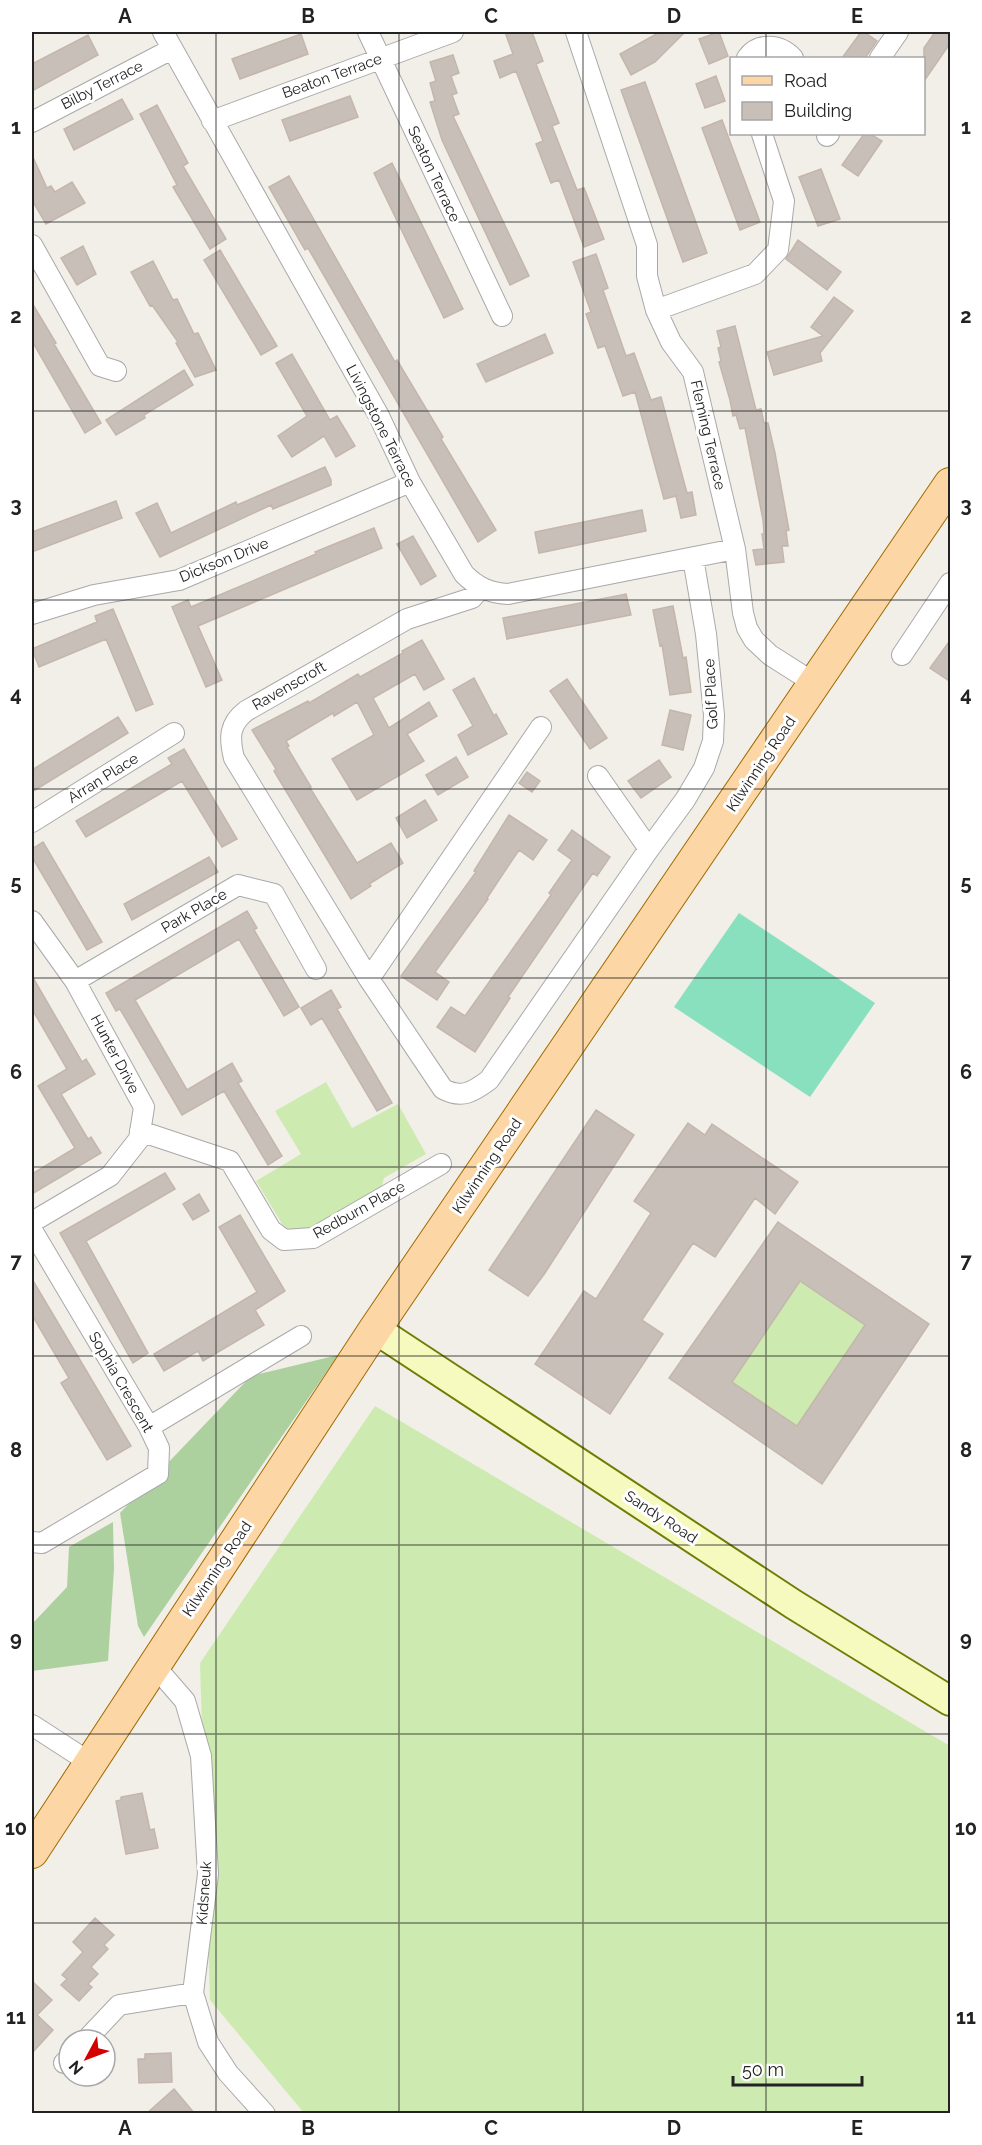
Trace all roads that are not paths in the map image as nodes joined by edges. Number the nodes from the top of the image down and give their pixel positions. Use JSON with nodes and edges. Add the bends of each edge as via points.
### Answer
{"nodes":[{"id":1,"x":368,"y":32,"type":"edge"},
{"id":2,"x":453,"y":32,"type":"edge"},
{"id":3,"x":578,"y":32,"type":"edge"},
{"id":4,"x":898,"y":32,"type":"edge"},
{"id":5,"x":167,"y":40,"type":"edge"},
{"id":6,"x":748,"y":57,"type":"edge"},
{"id":7,"x":792,"y":57,"type":"edge"},
{"id":8,"x":881,"y":57,"type":"edge"},
{"id":9,"x":379,"y":58,"type":"junction"},
{"id":10,"x":212,"y":121,"type":"junction"},
{"id":11,"x":32,"y":122,"type":"edge"},
{"id":12,"x":762,"y":135,"type":"edge"},
{"id":13,"x":32,"y":245,"type":"edge"},
{"id":14,"x":656,"y":310,"type":"junction"},
{"id":15,"x":502,"y":316,"type":"dead end"},
{"id":16,"x":116,"y":371,"type":"dead end"},
{"id":17,"x":410,"y":482,"type":"junction"},
{"id":18,"x":951,"y":484,"type":"edge"},
{"id":19,"x":735,"y":549,"type":"junction"},
{"id":20,"x":693,"y":558,"type":"junction"},
{"id":21,"x":951,"y":583,"type":"edge"},
{"id":22,"x":481,"y":588,"type":"junction"},
{"id":23,"x":32,"y":614,"type":"edge"},
{"id":24,"x":902,"y":655,"type":"dead end"},
{"id":25,"x":814,"y":683,"type":"junction"},
{"id":26,"x":541,"y":727,"type":"dead end"},
{"id":27,"x":174,"y":734,"type":"dead end"},
{"id":28,"x":598,"y":776,"type":"dead end"},
{"id":29,"x":32,"y":822,"type":"edge"},
{"id":30,"x":649,"y":849,"type":"junction"},
{"id":31,"x":32,"y":921,"type":"edge"},
{"id":32,"x":316,"y":969,"type":"dead end"},
{"id":33,"x":369,"y":979,"type":"junction"},
{"id":34,"x":75,"y":981,"type":"junction"},
{"id":35,"x":140,"y":1131,"type":"junction"},
{"id":36,"x":441,"y":1164,"type":"dead end"},
{"id":37,"x":32,"y":1222,"type":"edge"},
{"id":38,"x":32,"y":1230,"type":"edge"},
{"id":39,"x":375,"y":1329,"type":"junction"},
{"id":40,"x":301,"y":1336,"type":"dead end"},
{"id":41,"x":149,"y":1427,"type":"junction"},
{"id":42,"x":32,"y":1542,"type":"edge"},
{"id":43,"x":153,"y":1664,"type":"junction"},
{"id":44,"x":951,"y":1701,"type":"edge"},
{"id":45,"x":32,"y":1725,"type":"edge"},
{"id":46,"x":89,"y":1762,"type":"junction"},
{"id":47,"x":32,"y":1852,"type":"edge"},
{"id":48,"x":193,"y":1993,"type":"junction"},
{"id":49,"x":97,"y":2028,"type":"edge"},
{"id":50,"x":265,"y":2114,"type":"edge"}],
"edges":[{"from":1,"to":9,"type":"street","name":"Seaton Terrace"},
{"from":2,"to":9,"type":"street","name":"Beaton Terrace"},
{"from":3,"to":14,"type":"street","name":"Fleming Terrace","via":[[647,245],[647,276]]},
{"from":4,"to":8,"type":"street"},
{"from":5,"to":10,"type":"street","name":"Livingstone Terrace"},
{"from":5,"to":11,"type":"street","name":"Bilby Terrace"},
{"from":6,"to":7,"type":"street","via":[[768,46],[784,50]]},
{"from":9,"to":10,"type":"street","name":"Beaton Terrace"},
{"from":9,"to":15,"type":"street","name":"Seaton Terrace"},
{"from":10,"to":17,"type":"street","name":"Livingstone Terrace","via":[[379,416]]},
{"from":12,"to":14,"type":"street","via":[[784,201],[778,250],[755,274]]},
{"from":13,"to":16,"type":"street","via":[[100,366]]},
{"from":14,"to":19,"type":"street","name":"Fleming Terrace","via":[[671,342],[693,372]]},
{"from":17,"to":22,"type":"street","name":"Livingstone Terrace","via":[[464,573]]},
{"from":17,"to":23,"type":"street","name":"Dickson Drive","via":[[179,580],[94,595]]},
{"from":18,"to":25,"type":"main road","name":"Kilwinning Road"},
{"from":19,"to":20,"type":"street"},
{"from":19,"to":25,"type":"street","name":"Fleming Terrace","via":[[743,613],[754,640],[770,656]]},
{"from":20,"to":22,"type":"street","via":[[508,594]]},
{"from":20,"to":30,"type":"street","name":"Golf Place","via":[[706,634],[713,741],[700,776]]},
{"from":21,"to":24,"type":"street"},
{"from":22,"to":33,"type":"street","name":"Ravenscroft","via":[[472,598],[407,619],[246,711],[232,726],[234,758]]},
{"from":25,"to":39,"type":"main road","name":"Kilwinning Road"},
{"from":26,"to":33,"type":"street"},
{"from":27,"to":29,"type":"street","name":"Arran Place"},
{"from":28,"to":30,"type":"street"},
{"from":30,"to":33,"type":"street","name":"Ravenscroft","via":[[489,1080],[477,1089],[465,1094],[443,1089]]},
{"from":31,"to":34,"type":"street","name":"Hunter Drive"},
{"from":32,"to":34,"type":"street","name":"Park Place","via":[[273,894],[238,885]]},
{"from":34,"to":35,"type":"street","name":"Hunter Drive","via":[[144,1107]]},
{"from":35,"to":36,"type":"street","name":"Redburn Place","via":[[230,1161],[271,1230],[284,1240],[313,1238]]},
{"from":35,"to":37,"type":"street","name":"Hunter Drive","via":[[139,1139],[110,1176]]},
{"from":38,"to":41,"type":"street","name":"Sophia Crescent"},
{"from":39,"to":43,"type":"main road","name":"Kilwinning Road"},
{"from":39,"to":44,"type":"main road","name":"Sandy Road","via":[[794,1604]]},
{"from":40,"to":41,"type":"street"},
{"from":41,"to":42,"type":"street","name":"Sophia Crescent","via":[[159,1448],[158,1474],[42,1543]]},
{"from":43,"to":46,"type":"main road","name":"Kilwinning Road"},
{"from":43,"to":48,"type":"street","name":"Kidsneuk","via":[[185,1701],[201,1756],[208,1874]]},
{"from":45,"to":46,"type":"street"},
{"from":46,"to":47,"type":"main road","name":"Kilwinning Road"},
{"from":48,"to":49,"type":"street","via":[[119,2005]]},
{"from":48,"to":50,"type":"street","name":"Kidsneuk","via":[[208,2042],[228,2073]]}]}
